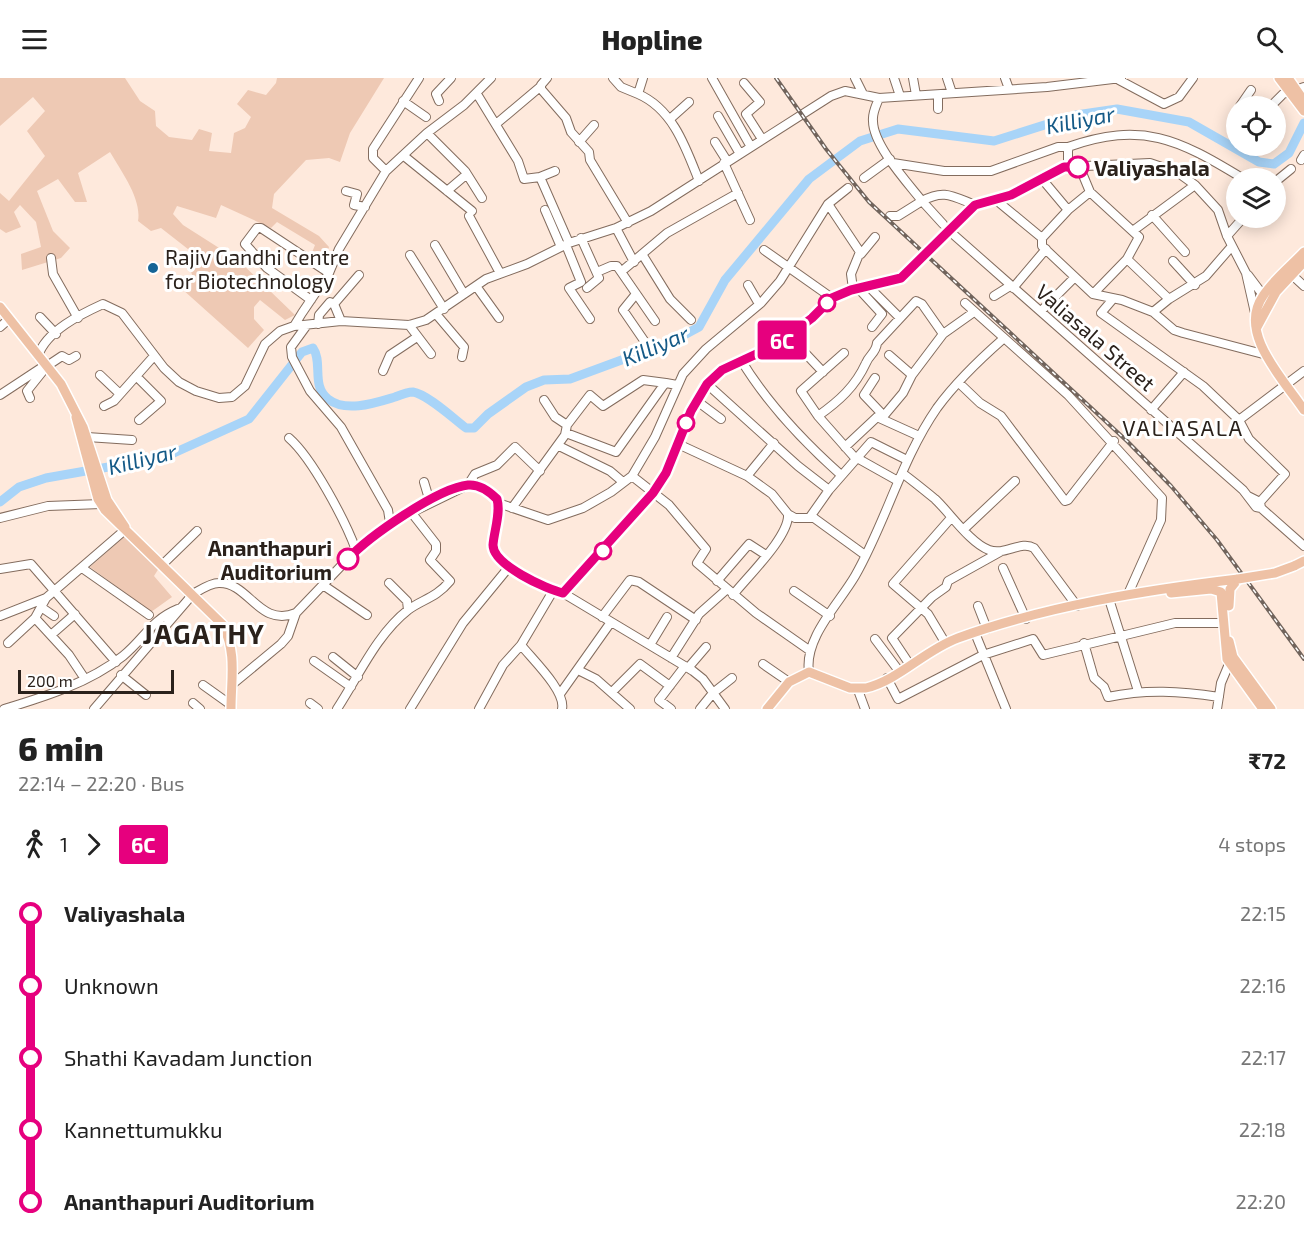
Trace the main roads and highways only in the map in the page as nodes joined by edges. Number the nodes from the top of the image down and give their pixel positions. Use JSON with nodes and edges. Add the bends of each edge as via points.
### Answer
{"nodes":[{"id":1,"x":1279,"y":78,"type":"edge"},
{"id":2,"x":1288,"y":78,"type":"edge"},
{"id":3,"x":1298,"y":95,"type":"edge"},
{"id":4,"x":1304,"y":111,"type":"edge"},
{"id":5,"x":1304,"y":252,"type":"edge"},
{"id":6,"x":1304,"y":262,"type":"edge"},
{"id":7,"x":1266,"y":298,"type":"junction"},
{"id":8,"x":0,"y":307,"type":"edge"},
{"id":9,"x":1257,"y":327,"type":"junction"},
{"id":10,"x":1304,"y":410,"type":"edge"},
{"id":11,"x":76,"y":417,"type":"junction"},
{"id":12,"x":89,"y":451,"type":"junction"},
{"id":13,"x":1304,"y":561,"type":"edge"},
{"id":14,"x":1238,"y":579,"type":"junction"},
{"id":15,"x":1218,"y":581,"type":"junction"},
{"id":16,"x":1139,"y":592,"type":"junction"},
{"id":17,"x":1229,"y":593,"type":"junction"},
{"id":18,"x":231,"y":707,"type":"edge"},
{"id":19,"x":767,"y":709,"type":"edge"},
{"id":20,"x":1263,"y":709,"type":"edge"},
{"id":21,"x":1271,"y":709,"type":"edge"}],
"edges":[{"from":1,"to":3,"type":"main road"},
{"from":2,"to":3,"type":"main road"},
{"from":3,"to":4,"type":"main road"},
{"from":5,"to":7,"type":"main road"},
{"from":6,"to":7,"type":"main road"},
{"from":7,"to":9,"type":"main road"},
{"from":7,"to":9,"type":"main road","via":[[1255,313]]},
{"from":8,"to":11,"type":"main road","via":[[61,384]]},
{"from":9,"to":10,"type":"main road","via":[[1263,354]]},
{"from":11,"to":12,"type":"main road"},
{"from":11,"to":12,"type":"main road","via":[[87,437]]},
{"from":12,"to":18,"type":"main road","via":[[102,501],[223,625],[231,641]]},
{"from":13,"to":14,"type":"main road","bridge":true,"via":[[1275,573]]},
{"from":14,"to":15,"type":"main road"},
{"from":14,"to":17,"type":"main road"},
{"from":15,"to":16,"type":"main road"},
{"from":15,"to":17,"type":"main road"},
{"from":16,"to":19,"type":"main road","via":[[975,633],[946,644],[873,687],[858,690],[809,672],[789,682]]},
{"from":16,"to":20,"type":"main road","via":[[1153,595],[1218,590],[1223,596],[1225,653],[1229,664]]},
{"from":17,"to":21,"type":"main road","via":[[1230,651]]}]}
